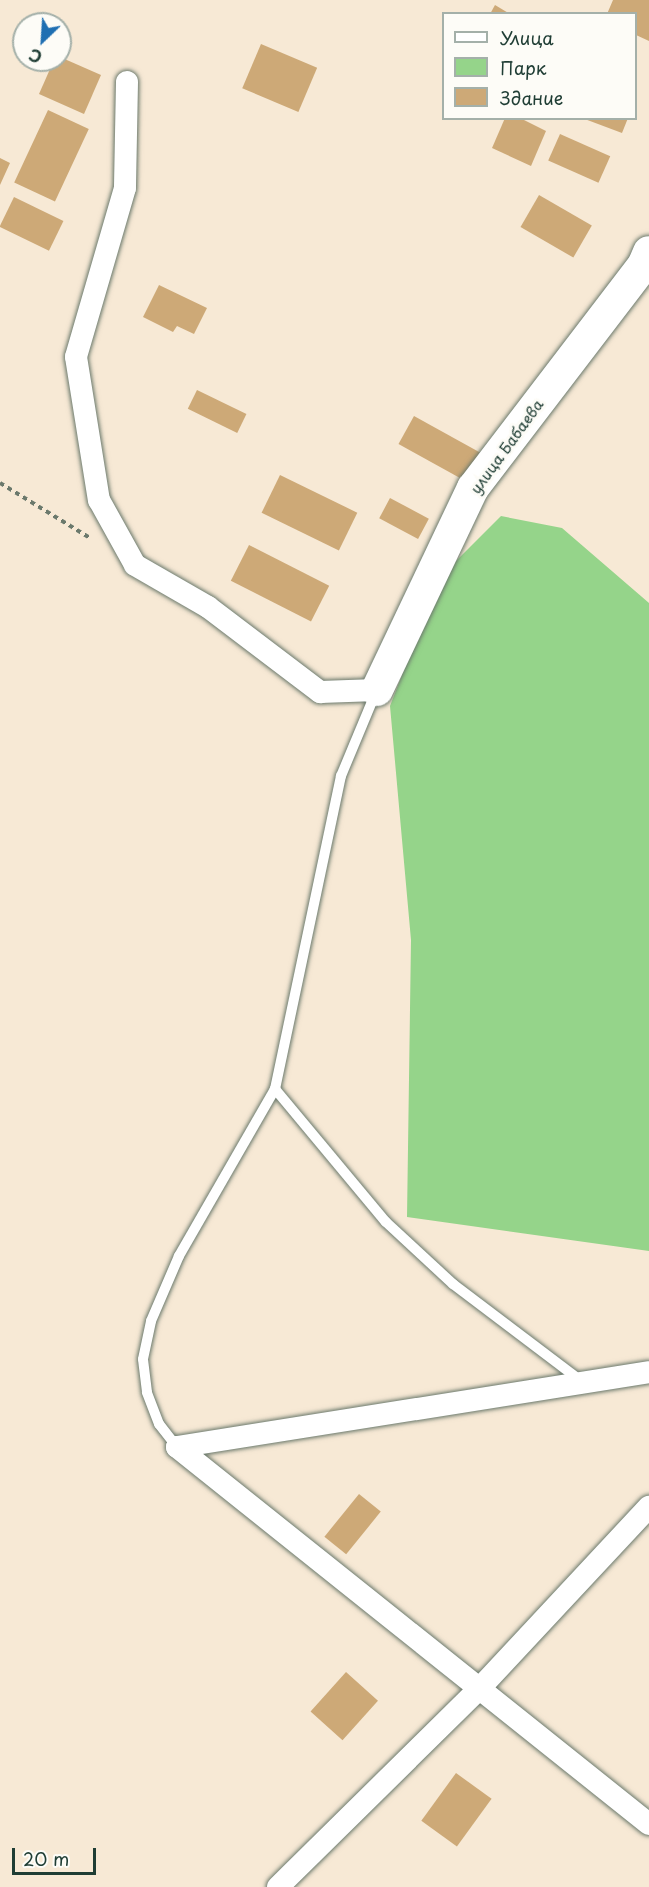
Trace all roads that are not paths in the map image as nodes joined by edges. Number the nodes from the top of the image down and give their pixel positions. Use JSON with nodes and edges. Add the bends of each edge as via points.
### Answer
{"nodes":[{"id":1,"x":127,"y":82,"type":"dead end"},
{"id":2,"x":649,"y":252,"type":"edge"},
{"id":3,"x":377,"y":690,"type":"junction"},
{"id":4,"x":275,"y":1089,"type":"junction"},
{"id":5,"x":649,"y":1372,"type":"edge"},
{"id":6,"x":583,"y":1382,"type":"junction"},
{"id":7,"x":177,"y":1447,"type":"junction"},
{"id":8,"x":649,"y":1507,"type":"edge"},
{"id":9,"x":480,"y":1688,"type":"junction"},
{"id":10,"x":649,"y":1824,"type":"edge"},
{"id":11,"x":278,"y":1887,"type":"edge"}],
"edges":[{"from":1,"to":3,"type":"street","via":[[125,188],[76,357],[99,500],[135,565],[208,607],[320,692]]},
{"from":2,"to":3,"type":"street","name":"улица Бабаева","via":[[643,266],[473,488]]},
{"from":3,"to":4,"type":"lane","via":[[341,776]]},
{"from":4,"to":6,"type":"lane","via":[[386,1222],[453,1284]]},
{"from":4,"to":7,"type":"lane","via":[[179,1256],[151,1321],[143,1359],[147,1392],[159,1424]]},
{"from":5,"to":6,"type":"street"},
{"from":6,"to":7,"type":"street"},
{"from":7,"to":9,"type":"street"},
{"from":8,"to":9,"type":"street"},
{"from":9,"to":10,"type":"street"},
{"from":9,"to":11,"type":"street"}]}
